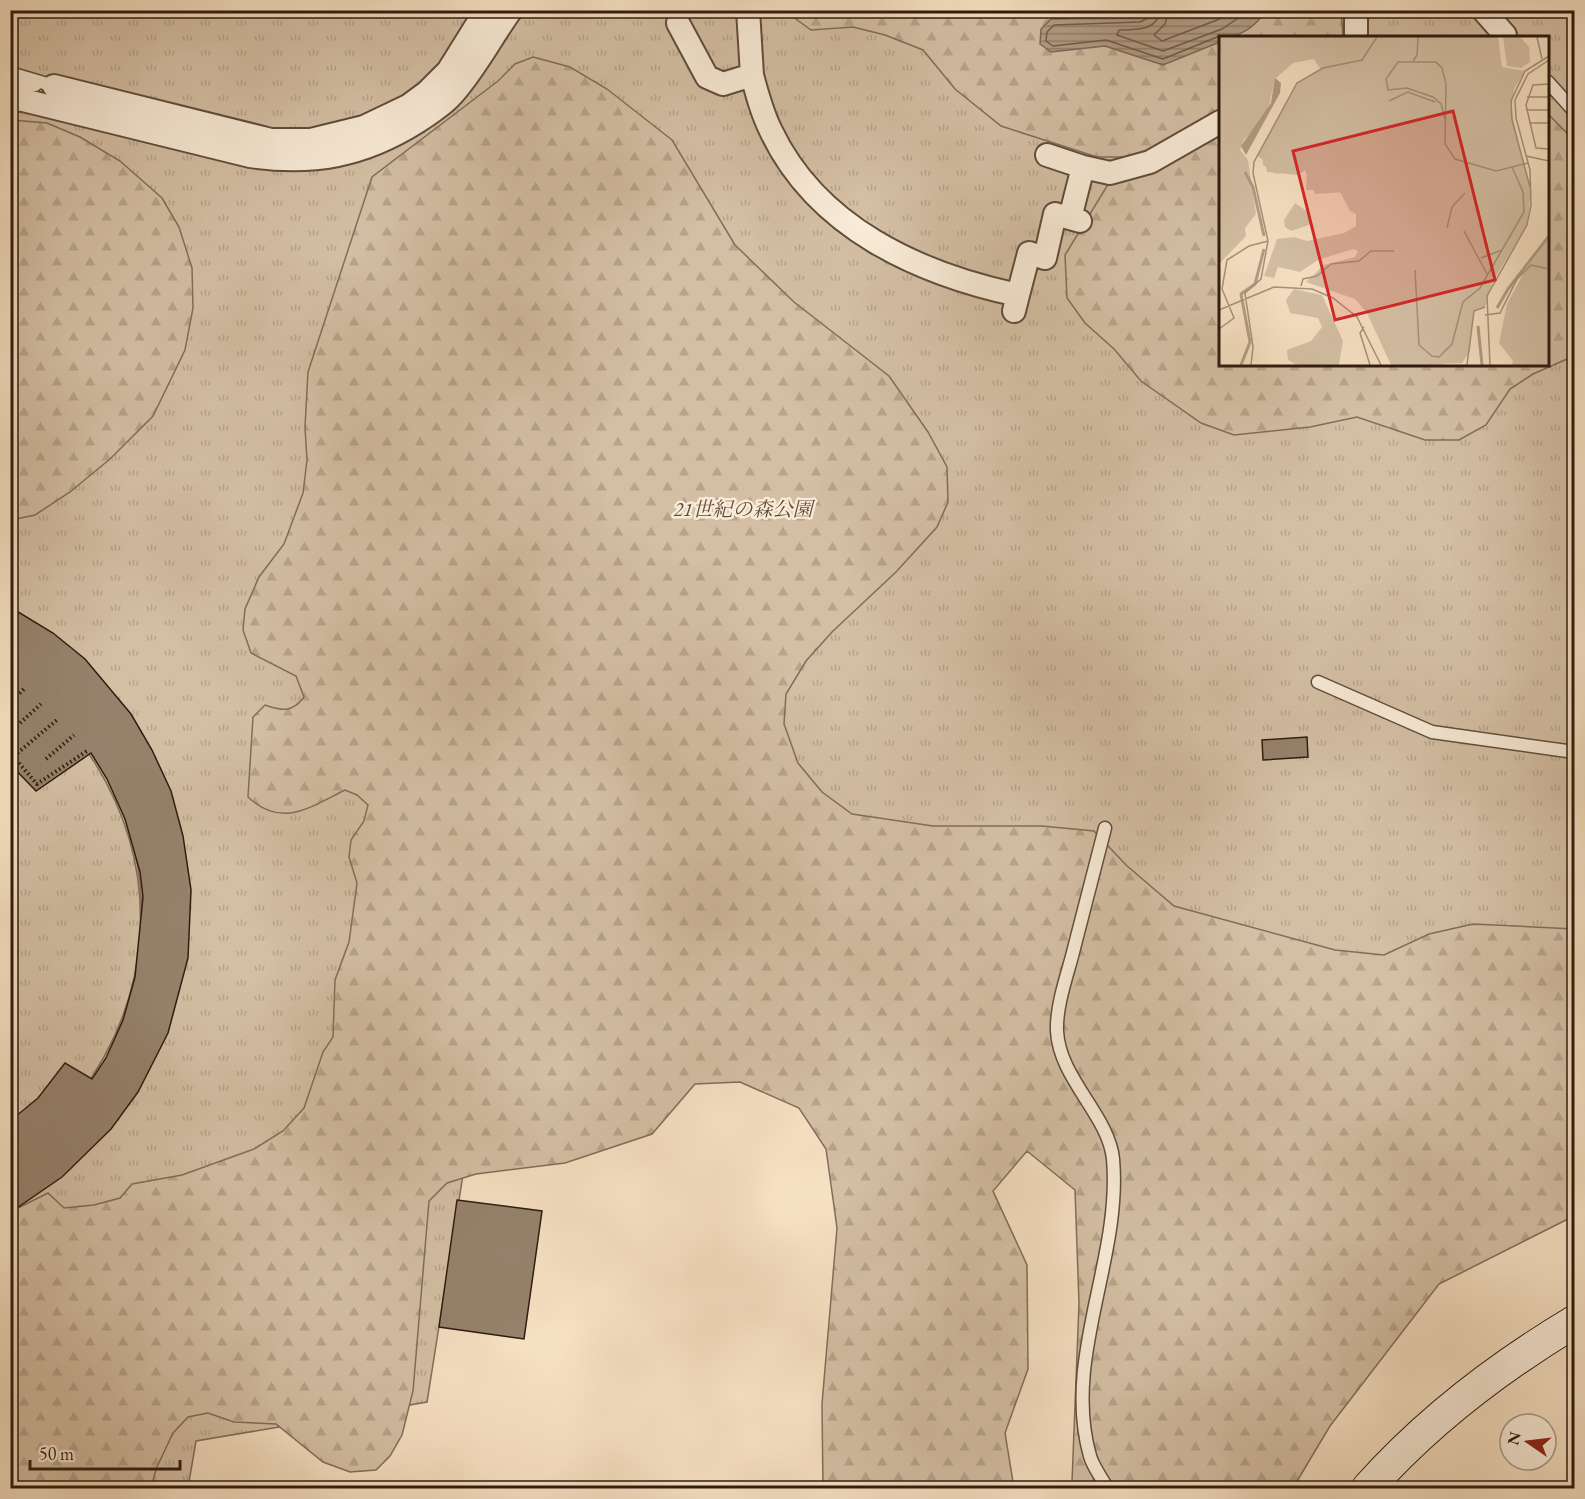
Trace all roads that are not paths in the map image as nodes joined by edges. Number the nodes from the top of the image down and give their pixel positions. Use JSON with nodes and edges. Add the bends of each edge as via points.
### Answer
{"nodes":[{"id":1,"x":486,"y":10,"type":"edge"},
{"id":2,"x":511,"y":10,"type":"edge"},
{"id":3,"x":748,"y":10,"type":"edge"},
{"id":4,"x":1356,"y":10,"type":"edge"},
{"id":5,"x":1483,"y":10,"type":"edge"},
{"id":6,"x":678,"y":22,"type":"dead end"},
{"id":7,"x":1356,"y":36,"type":"edge"},
{"id":8,"x":1506,"y":36,"type":"edge"},
{"id":9,"x":10,"y":73,"type":"edge"},
{"id":10,"x":752,"y":75,"type":"junction"},
{"id":11,"x":1549,"y":83,"type":"edge"},
{"id":12,"x":10,"y":84,"type":"edge"},
{"id":13,"x":54,"y":86,"type":"junction"},
{"id":14,"x":10,"y":99,"type":"edge"},
{"id":15,"x":1575,"y":111,"type":"edge"},
{"id":16,"x":1219,"y":123,"type":"edge"},
{"id":17,"x":1047,"y":155,"type":"dead end"},
{"id":18,"x":1083,"y":167,"type":"junction"},
{"id":19,"x":1318,"y":682,"type":"dead end"},
{"id":20,"x":1575,"y":752,"type":"edge"},
{"id":21,"x":1105,"y":828,"type":"dead end"},
{"id":22,"x":1575,"y":1322,"type":"edge"},
{"id":23,"x":1107,"y":1488,"type":"edge"},
{"id":24,"x":1368,"y":1488,"type":"edge"}],
"edges":[{"from":1,"to":13,"type":"street","via":[[448,71],[428,93],[364,127],[311,140],[272,140]]},
{"from":2,"to":14,"type":"street","via":[[476,65],[441,106],[385,141],[358,152],[325,158],[277,160],[250,156]]},
{"from":3,"to":10,"type":"street"},
{"from":4,"to":7,"type":"street"},
{"from":5,"to":8,"type":"street"},
{"from":6,"to":10,"type":"street","via":[[707,77],[723,84]]},
{"from":9,"to":13,"type":"lane"},
{"from":10,"to":18,"type":"street","via":[[762,110],[785,156],[843,221],[905,260],[1016,303],[1029,253],[1045,258],[1055,214],[1075,220]]},
{"from":11,"to":15,"type":"lane"},
{"from":12,"to":13,"type":"lane"},
{"from":16,"to":18,"type":"street","via":[[1150,162],[1110,173]]},
{"from":17,"to":18,"type":"street"},
{"from":19,"to":20,"type":"lane","via":[[1432,732]]},
{"from":21,"to":23,"type":"lane","via":[[1064,988],[1057,1031],[1067,1068],[1100,1124],[1113,1157],[1113,1204],[1085,1366],[1082,1415],[1091,1458]]},
{"from":22,"to":24,"type":"street","via":[[1492,1376]]}]}
